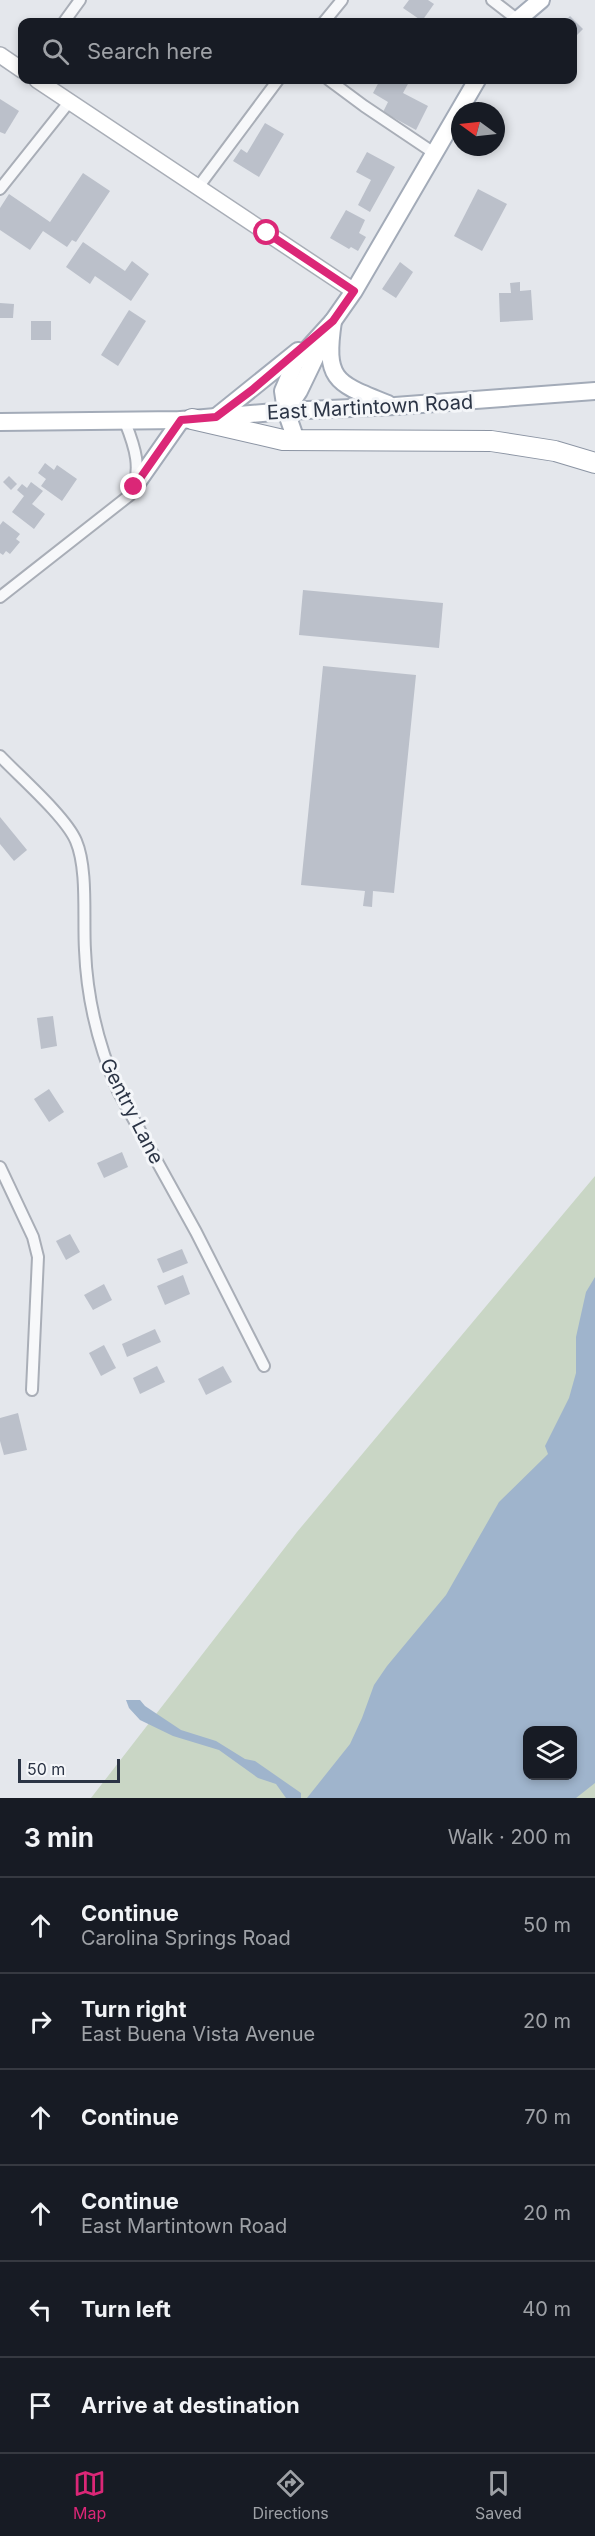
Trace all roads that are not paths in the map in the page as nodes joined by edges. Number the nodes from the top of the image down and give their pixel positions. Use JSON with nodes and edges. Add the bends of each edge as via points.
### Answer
{"nodes":[{"id":1,"x":80,"y":0,"type":"edge"},
{"id":2,"x":342,"y":0,"type":"edge"},
{"id":3,"x":492,"y":0,"type":"edge"},
{"id":4,"x":541,"y":0,"type":"edge"},
{"id":5,"x":67,"y":18,"type":"edge"},
{"id":6,"x":327,"y":18,"type":"edge"},
{"id":7,"x":513,"y":18,"type":"edge"},
{"id":8,"x":520,"y":18,"type":"edge"},
{"id":9,"x":0,"y":56,"type":"edge"},
{"id":10,"x":18,"y":67,"type":"edge"},
{"id":11,"x":43,"y":84,"type":"edge"},
{"id":12,"x":275,"y":84,"type":"edge"},
{"id":13,"x":334,"y":84,"type":"edge"},
{"id":14,"x":475,"y":84,"type":"edge"},
{"id":15,"x":70,"y":100,"type":"junction"},
{"id":16,"x":434,"y":153,"type":"junction"},
{"id":17,"x":200,"y":186,"type":"junction"},
{"id":18,"x":0,"y":189,"type":"edge"},
{"id":19,"x":354,"y":291,"type":"junction"},
{"id":20,"x":333,"y":321,"type":"junction"},
{"id":21,"x":595,"y":391,"type":"edge"},
{"id":22,"x":395,"y":406,"type":"junction"},
{"id":23,"x":286,"y":411,"type":"junction"},
{"id":24,"x":216,"y":417,"type":"junction"},
{"id":25,"x":186,"y":419,"type":"junction"},
{"id":26,"x":0,"y":422,"type":"edge"},
{"id":27,"x":125,"y":422,"type":"junction"},
{"id":28,"x":296,"y":440,"type":"junction"},
{"id":29,"x":595,"y":463,"type":"edge"},
{"id":30,"x":134,"y":487,"type":"junction"},
{"id":31,"x":0,"y":597,"type":"edge"},
{"id":32,"x":0,"y":756,"type":"edge"},
{"id":33,"x":0,"y":1167,"type":"edge"},
{"id":34,"x":264,"y":1366,"type":"dead end"},
{"id":35,"x":32,"y":1390,"type":"dead end"}],
"edges":[{"from":1,"to":5,"type":"street"},
{"from":2,"to":6,"type":"street"},
{"from":3,"to":7,"type":"street"},
{"from":4,"to":8,"type":"main road"},
{"from":9,"to":10,"type":"street"},
{"from":11,"to":15,"type":"street"},
{"from":12,"to":17,"type":"street"},
{"from":13,"to":16,"type":"street"},
{"from":14,"to":16,"type":"main road"},
{"from":15,"to":17,"type":"street"},
{"from":15,"to":18,"type":"street"},
{"from":16,"to":19,"type":"main road"},
{"from":17,"to":19,"type":"street"},
{"from":19,"to":20,"type":"main road"},
{"from":20,"to":22,"type":"main road","via":[[329,354],[341,382]]},
{"from":20,"to":23,"type":"main road","via":[[295,363],[283,391]]},
{"from":20,"to":24,"type":"main road"},
{"from":21,"to":22,"type":"main road","name":"East Martintown Road"},
{"from":22,"to":23,"type":"main road","name":"East Martintown Road"},
{"from":23,"to":24,"type":"main road","name":"East Martintown Road"},
{"from":23,"to":28,"type":"main road"},
{"from":24,"to":25,"type":"main road","name":"East Martintown Road"},
{"from":25,"to":27,"type":"main road","name":"East Martintown Road"},
{"from":25,"to":28,"type":"highway"},
{"from":25,"to":30,"type":"main road"},
{"from":26,"to":27,"type":"main road","name":"East Martintown Road"},
{"from":27,"to":30,"type":"street","via":[[135,447],[138,471]]},
{"from":28,"to":29,"type":"highway","via":[[491,441],[555,451]]},
{"from":30,"to":31,"type":"street","via":[[123,503]]},
{"from":32,"to":34,"type":"street","name":"Gentry Lane","via":[[62,819],[75,839],[82,862],[87,984],[104,1058]]},
{"from":33,"to":35,"type":"street","via":[[33,1237],[38,1257]]}]}
